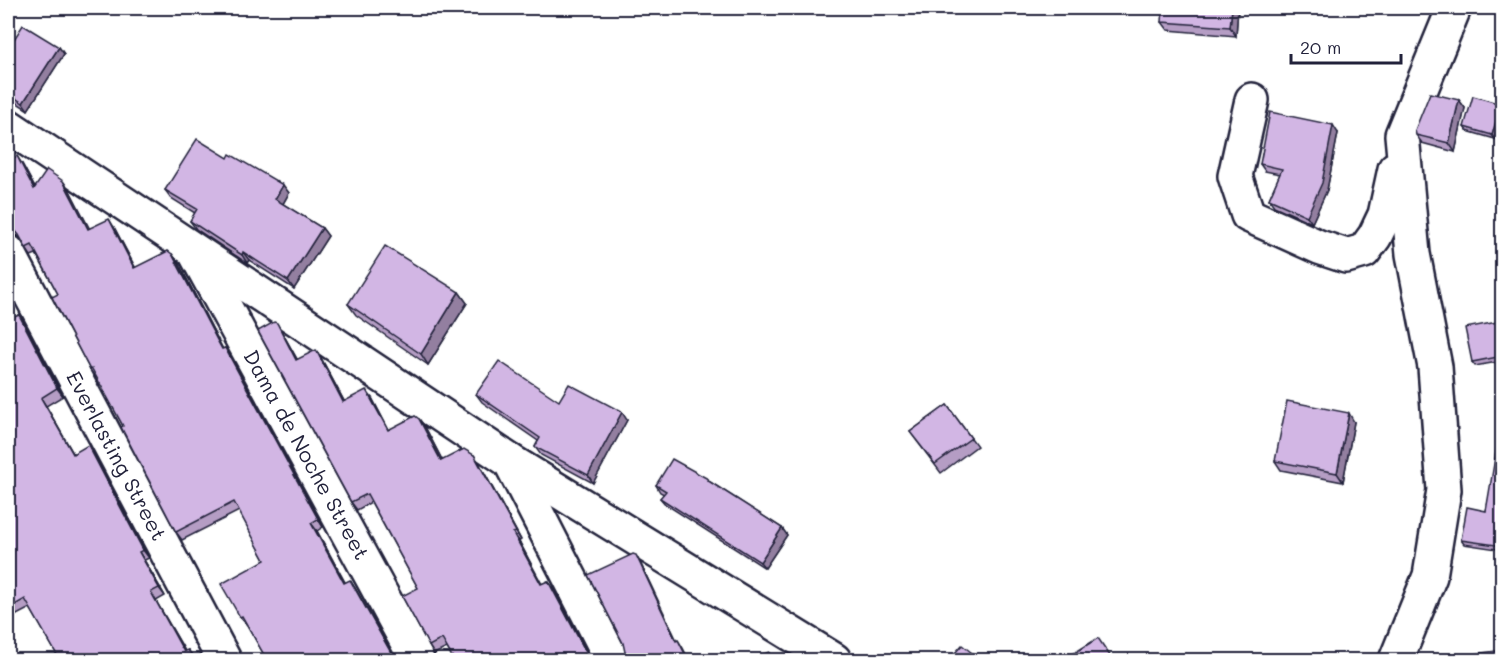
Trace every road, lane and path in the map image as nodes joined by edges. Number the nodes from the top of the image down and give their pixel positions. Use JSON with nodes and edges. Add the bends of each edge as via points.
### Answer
{"nodes":[{"id":1,"x":1454,"y":8,"type":"edge"},
{"id":2,"x":1252,"y":100,"type":"dead end"},
{"id":3,"x":8,"y":126,"type":"edge"},
{"id":4,"x":1402,"y":135,"type":"junction"},
{"id":5,"x":194,"y":250,"type":"junction"},
{"id":6,"x":8,"y":252,"type":"edge"},
{"id":7,"x":510,"y":461,"type":"junction"},
{"id":8,"x":830,"y":658,"type":"edge"},
{"id":9,"x":224,"y":660,"type":"edge"},
{"id":10,"x":417,"y":660,"type":"edge"},
{"id":11,"x":612,"y":660,"type":"edge"},
{"id":12,"x":1396,"y":660,"type":"edge"}],
"edges":[{"from":1,"to":4,"type":"street"},
{"from":2,"to":4,"type":"street","via":[[1235,176],[1248,215],[1346,256],[1364,251],[1375,236],[1385,214]]},
{"from":3,"to":5,"type":"street"},
{"from":4,"to":12,"type":"street","via":[[1413,255],[1435,368],[1444,490],[1430,576]]},
{"from":5,"to":7,"type":"street"},
{"from":5,"to":10,"type":"street","name":"Dama de Noche Street"},
{"from":6,"to":9,"type":"street","name":"Everlasting Street"},
{"from":7,"to":8,"type":"street"},
{"from":7,"to":11,"type":"street"}]}
